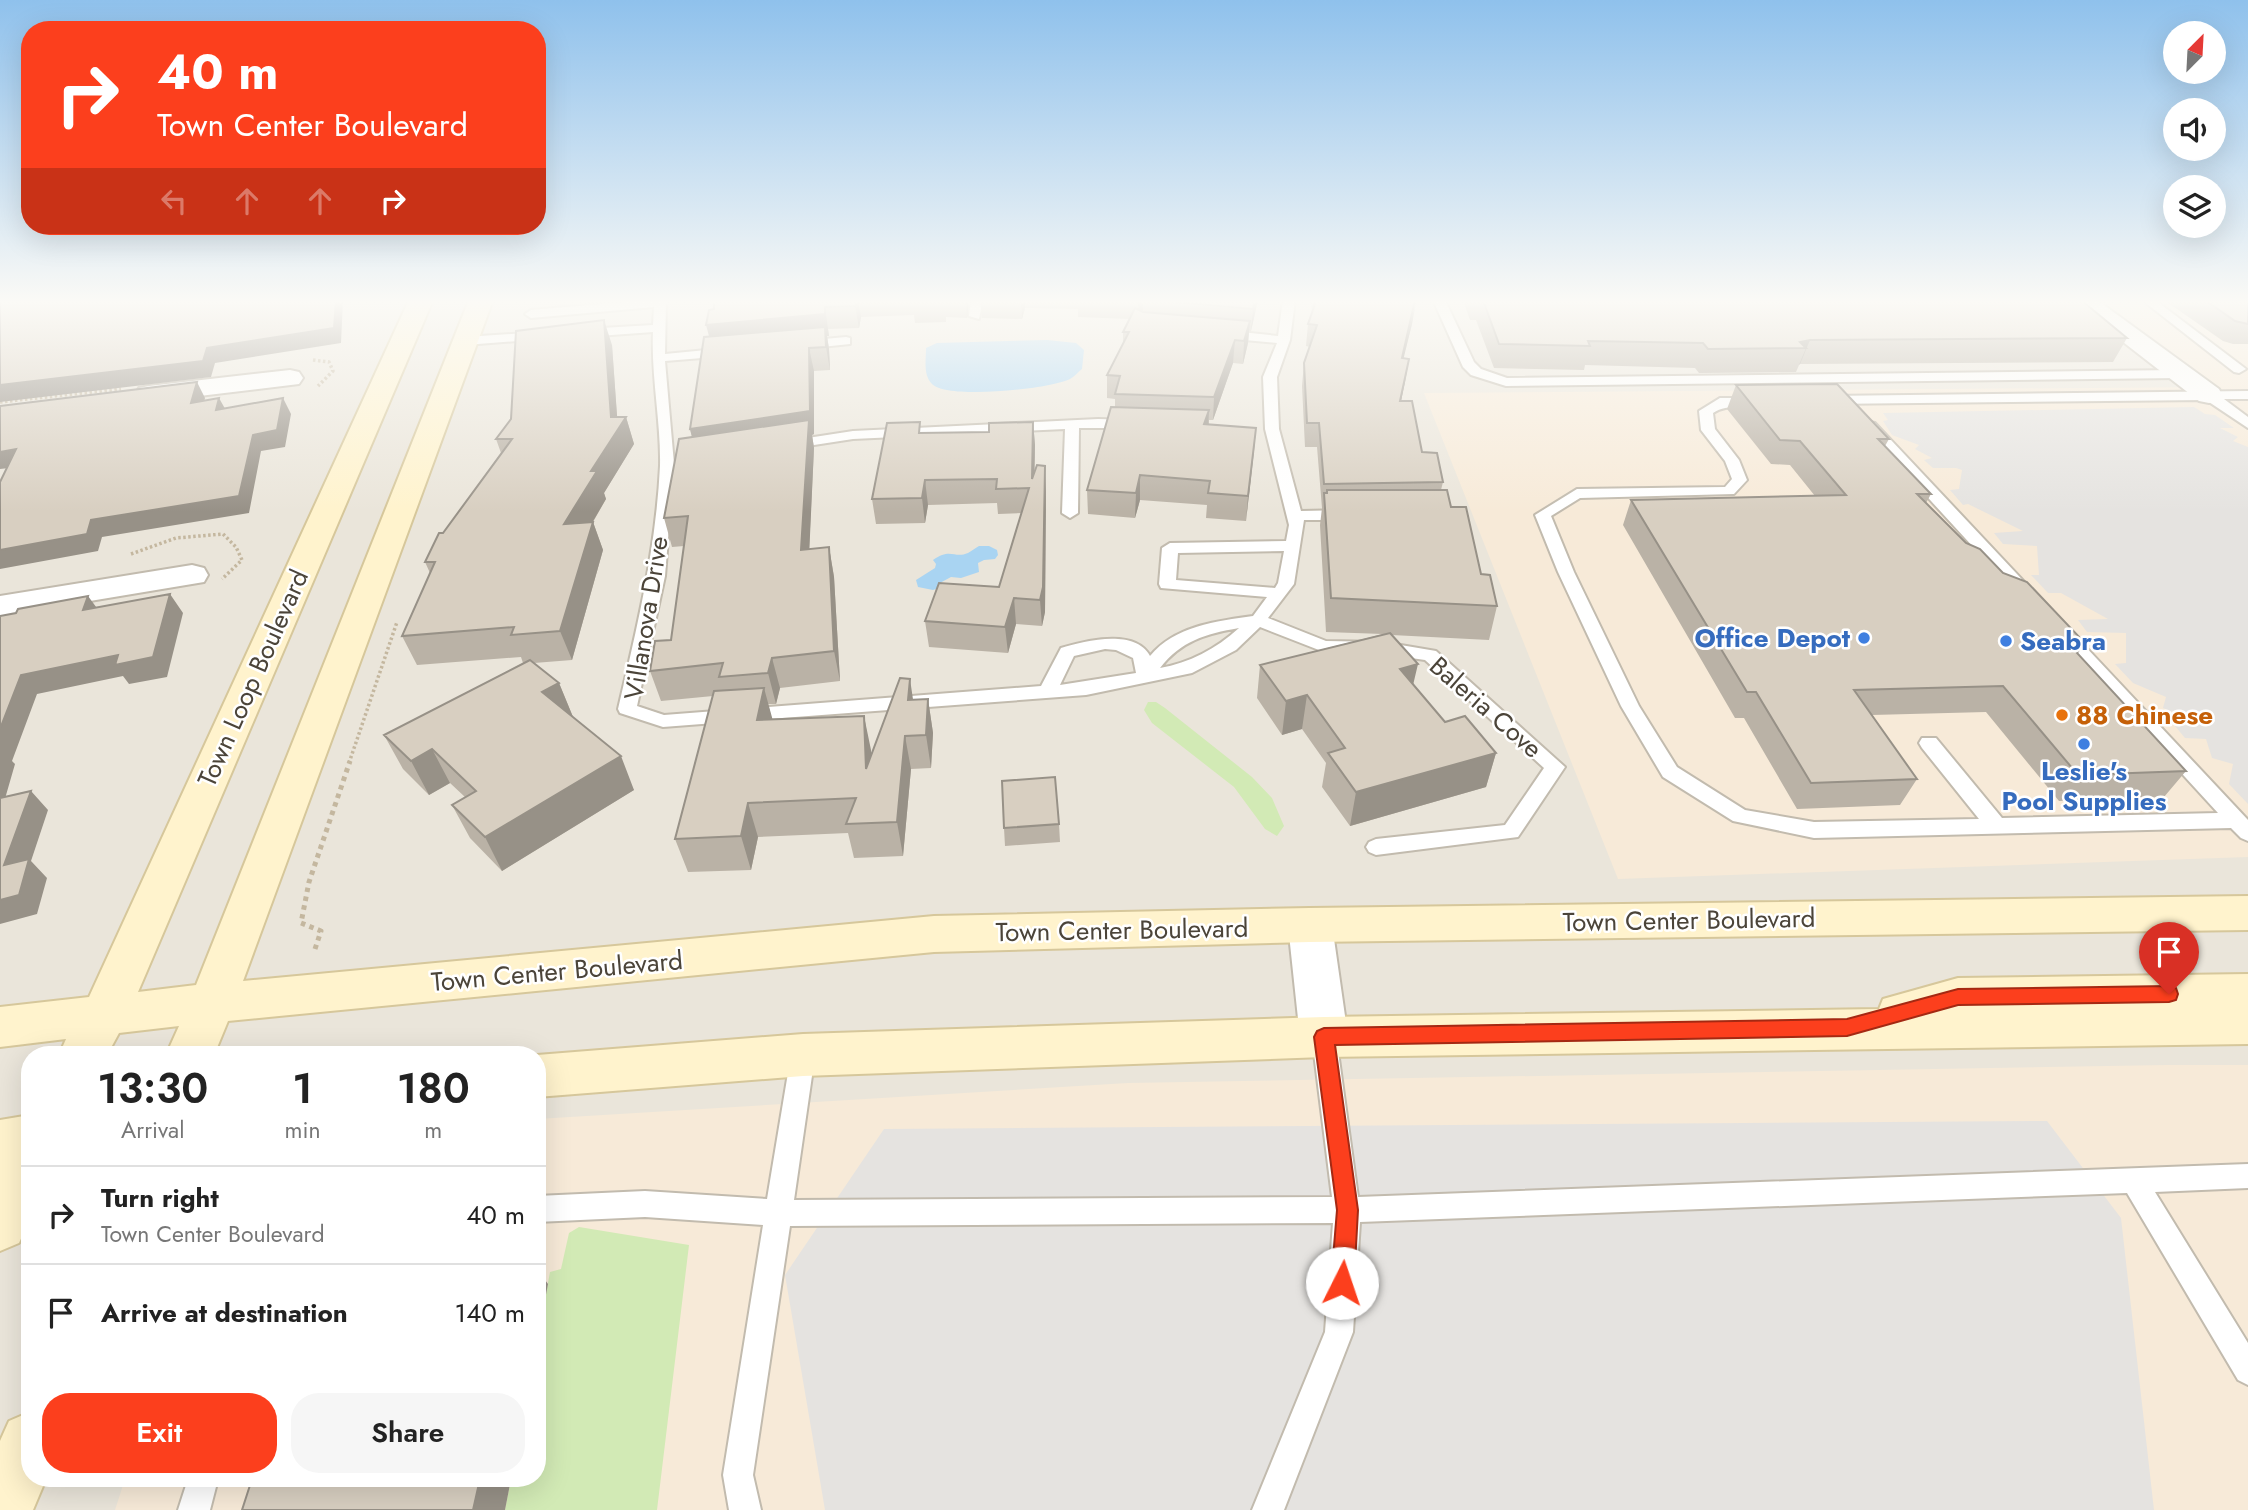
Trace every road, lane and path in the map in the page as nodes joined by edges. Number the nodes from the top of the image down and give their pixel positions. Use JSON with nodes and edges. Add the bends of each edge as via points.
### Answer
{"nodes":[{"id":1,"x":390,"y":370,"type":"edge"},
{"id":2,"x":454,"y":370,"type":"edge"},
{"id":3,"x":660,"y":370,"type":"edge"},
{"id":4,"x":1272,"y":370,"type":"edge"},
{"id":5,"x":1474,"y":370,"type":"edge"},
{"id":6,"x":2173,"y":370,"type":"edge"},
{"id":7,"x":2178,"y":374,"type":"junction"},
{"id":8,"x":290,"y":378,"type":"dead end"},
{"id":9,"x":2248,"y":395,"type":"edge"},
{"id":10,"x":2208,"y":396,"type":"junction"},
{"id":11,"x":128,"y":397,"type":"edge"},
{"id":12,"x":1846,"y":400,"type":"junction"},
{"id":13,"x":1776,"y":401,"type":"edge"},
{"id":14,"x":1804,"y":401,"type":"edge"},
{"id":15,"x":1072,"y":424,"type":"junction"},
{"id":16,"x":2248,"y":424,"type":"edge"},
{"id":17,"x":1151,"y":425,"type":"edge"},
{"id":18,"x":773,"y":447,"type":"edge"},
{"id":19,"x":1070,"y":513,"type":"dead end"},
{"id":20,"x":1362,"y":515,"type":"edge"},
{"id":21,"x":1294,"y":516,"type":"junction"},
{"id":22,"x":1293,"y":546,"type":"junction"},
{"id":23,"x":192,"y":575,"type":"dead end"},
{"id":24,"x":1279,"y":593,"type":"junction"},
{"id":25,"x":0,"y":606,"type":"edge"},
{"id":26,"x":399,"y":617,"type":"dead end"},
{"id":27,"x":1258,"y":620,"type":"junction"},
{"id":28,"x":1145,"y":676,"type":"junction"},
{"id":29,"x":1047,"y":693,"type":"junction"},
{"id":30,"x":1928,"y":743,"type":"dead end"},
{"id":31,"x":1996,"y":825,"type":"junction"},
{"id":32,"x":2242,"y":826,"type":"edge"},
{"id":33,"x":1376,"y":847,"type":"dead end"},
{"id":34,"x":2248,"y":913,"type":"edge"},
{"id":35,"x":1310,"y":925,"type":"junction"},
{"id":36,"x":315,"y":949,"type":"dead end"},
{"id":37,"x":2248,"y":993,"type":"edge"},
{"id":38,"x":212,"y":1003,"type":"junction"},
{"id":39,"x":105,"y":1014,"type":"junction"},
{"id":40,"x":2248,"y":1024,"type":"edge"},
{"id":41,"x":0,"y":1027,"type":"edge"},
{"id":42,"x":1847,"y":1027,"type":"junction"},
{"id":43,"x":1324,"y":1037,"type":"junction"},
{"id":44,"x":88,"y":1046,"type":"edge"},
{"id":45,"x":194,"y":1046,"type":"edge"},
{"id":46,"x":803,"y":1055,"type":"junction"},
{"id":47,"x":546,"y":1075,"type":"edge"},
{"id":48,"x":21,"y":1140,"type":"edge"},
{"id":49,"x":0,"y":1143,"type":"edge"},
{"id":50,"x":2248,"y":1176,"type":"edge"},
{"id":51,"x":21,"y":1179,"type":"edge"},
{"id":52,"x":2134,"y":1181,"type":"junction"},
{"id":53,"x":546,"y":1209,"type":"edge"},
{"id":54,"x":1348,"y":1210,"type":"junction"},
{"id":55,"x":779,"y":1213,"type":"junction"},
{"id":56,"x":0,"y":1226,"type":"edge"},
{"id":57,"x":2248,"y":1370,"type":"edge"},
{"id":58,"x":21,"y":1464,"type":"edge"},
{"id":59,"x":201,"y":1487,"type":"edge"},
{"id":60,"x":2,"y":1510,"type":"edge"},
{"id":61,"x":194,"y":1510,"type":"edge"},
{"id":62,"x":745,"y":1510,"type":"edge"},
{"id":63,"x":1268,"y":1510,"type":"edge"}],
"edges":[{"from":1,"to":39,"type":"street","name":"Town Loop Boulevard"},
{"from":2,"to":38,"type":"street"},
{"from":3,"to":29,"type":"lane","name":"Villanova Drive","via":[[673,463],[657,576],[627,709],[663,721]]},
{"from":4,"to":21,"type":"lane","name":"Villanova Drive","via":[[1265,429]]},
{"from":5,"to":7,"type":"lane","via":[[1506,382]]},
{"from":6,"to":7,"type":"street"},
{"from":7,"to":10,"type":"street"},
{"from":8,"to":11,"type":"street"},
{"from":9,"to":10,"type":"lane"},
{"from":10,"to":12,"type":"lane"},
{"from":10,"to":16,"type":"lane"},
{"from":12,"to":14,"type":"lane"},
{"from":12,"to":32,"type":"lane"},
{"from":13,"to":31,"type":"lane","via":[[1720,402],[1706,411],[1708,430],[1732,460],[1740,480],[1729,491],[1577,494],[1543,515],[1630,706],[1670,772],[1740,816],[1814,830]]},
{"from":15,"to":17,"type":"lane"},
{"from":15,"to":18,"type":"lane","via":[[853,435]]},
{"from":15,"to":19,"type":"lane"},
{"from":20,"to":21,"type":"lane"},
{"from":21,"to":22,"type":"lane","name":"Villanova Drive"},
{"from":22,"to":24,"type":"lane","name":"Villanova Drive","via":[[1286,584]]},
{"from":22,"to":24,"type":"lane","via":[[1170,548],[1167,584]]},
{"from":23,"to":25,"type":"street"},
{"from":24,"to":27,"type":"lane","name":"Villanova Drive"},
{"from":26,"to":36,"type":"path","via":[[309,882],[301,923],[321,931]]},
{"from":27,"to":28,"type":"lane","name":"Villanova Drive","via":[[1211,657],[1186,669]]},
{"from":27,"to":28,"type":"lane","via":[[1207,628],[1167,647]]},
{"from":27,"to":33,"type":"lane","name":"Baleria Cove","via":[[1324,646],[1430,655],[1555,767],[1511,832]]},
{"from":28,"to":29,"type":"lane","name":"Villanova Drive"},
{"from":28,"to":29,"type":"lane","via":[[1140,655],[1124,645],[1097,642],[1068,652]]},
{"from":30,"to":31,"type":"lane"},
{"from":31,"to":32,"type":"lane"},
{"from":34,"to":35,"type":"street","name":"Town Center Boulevard"},
{"from":35,"to":38,"type":"street","name":"Town Center Boulevard","via":[[934,934]]},
{"from":35,"to":43,"type":"street"},
{"from":37,"to":42,"type":"street","via":[[1958,997]]},
{"from":38,"to":39,"type":"street","name":"Town Center Boulevard"},
{"from":38,"to":45,"type":"street"},
{"from":39,"to":41,"type":"street","name":"Town Center Boulevard"},
{"from":39,"to":44,"type":"street","name":"Town Loop Boulevard"},
{"from":40,"to":42,"type":"street"},
{"from":42,"to":43,"type":"street"},
{"from":43,"to":46,"type":"street"},
{"from":43,"to":54,"type":"lane"},
{"from":46,"to":47,"type":"street"},
{"from":46,"to":55,"type":"lane"},
{"from":48,"to":49,"type":"street"},
{"from":50,"to":52,"type":"lane"},
{"from":51,"to":56,"type":"street"},
{"from":52,"to":54,"type":"lane"},
{"from":52,"to":57,"type":"lane"},
{"from":53,"to":55,"type":"lane","via":[[645,1204]]},
{"from":54,"to":55,"type":"lane"},
{"from":54,"to":63,"type":"lane","via":[[1339,1332]]},
{"from":55,"to":62,"type":"lane","via":[[738,1475]]},
{"from":58,"to":60,"type":"street"},
{"from":59,"to":61,"type":"lane"}]}
